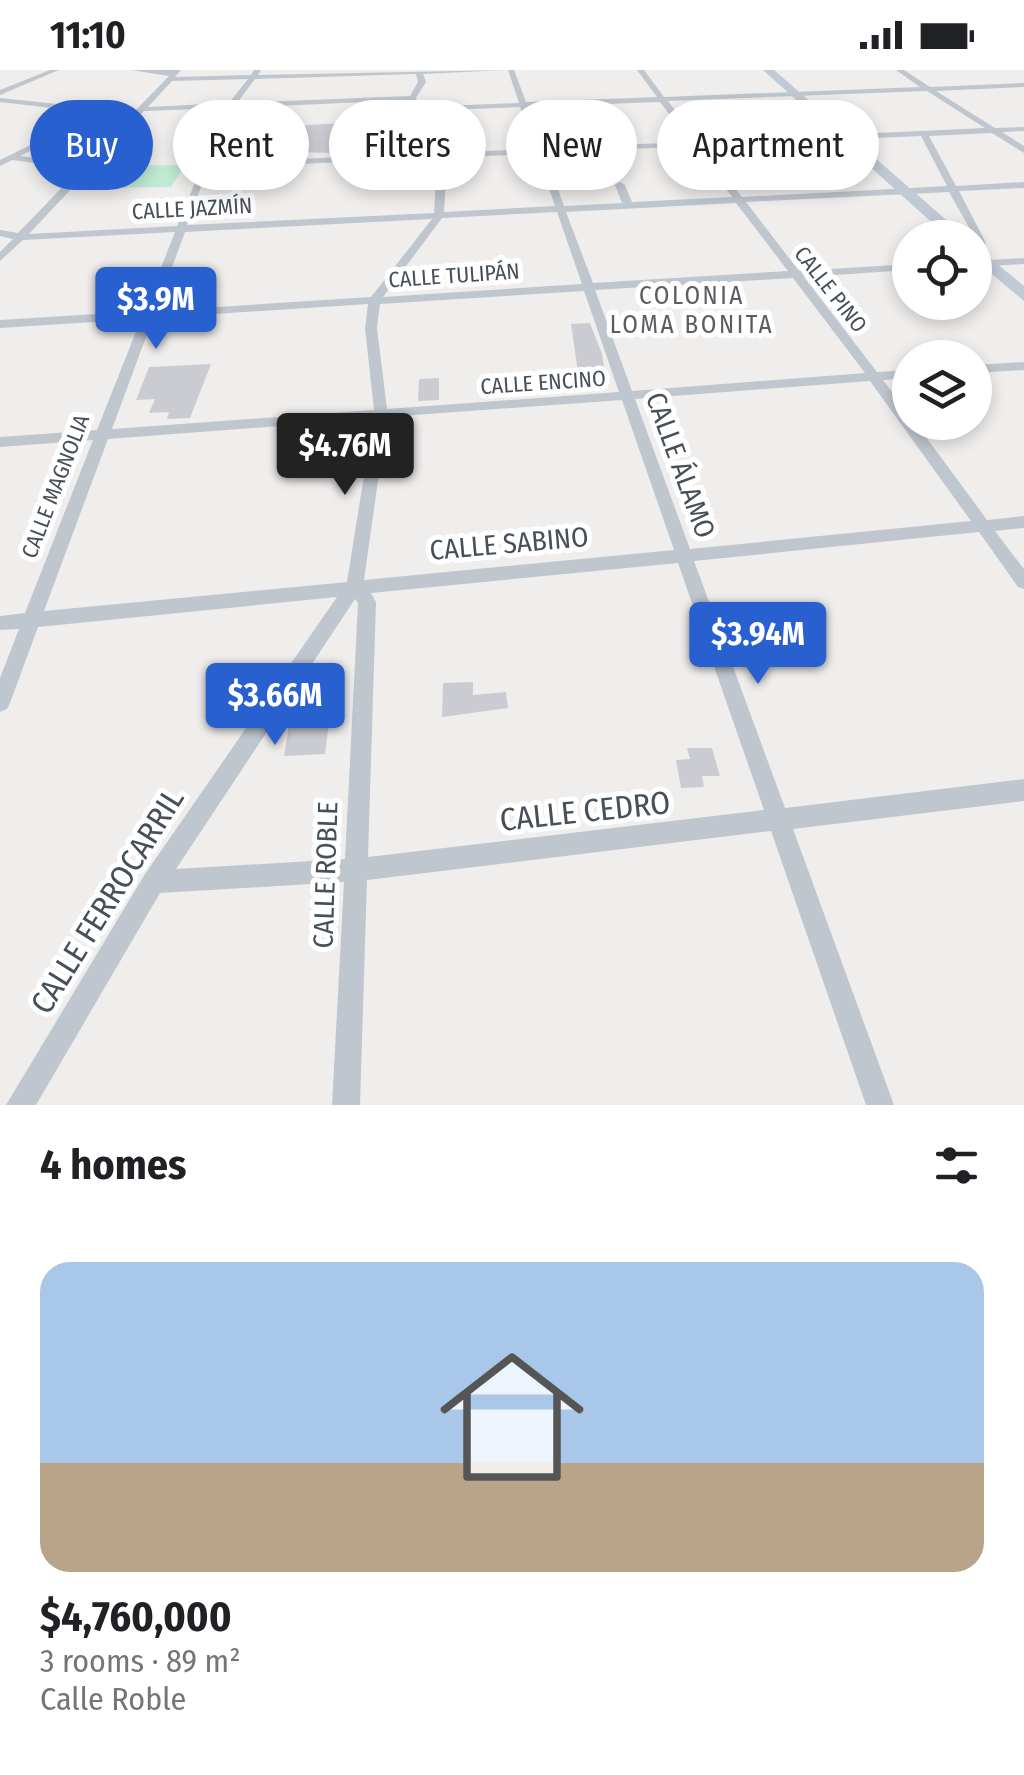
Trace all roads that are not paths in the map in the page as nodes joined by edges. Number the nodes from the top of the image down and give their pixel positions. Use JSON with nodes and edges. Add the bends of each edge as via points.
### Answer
{"nodes":[{"id":1,"x":56,"y":70,"type":"edge"},
{"id":2,"x":134,"y":70,"type":"edge"},
{"id":3,"x":502,"y":70,"type":"edge"},
{"id":4,"x":511,"y":70,"type":"edge"},
{"id":5,"x":640,"y":70,"type":"edge"},
{"id":6,"x":768,"y":70,"type":"edge"},
{"id":7,"x":899,"y":70,"type":"edge"},
{"id":8,"x":419,"y":71,"type":"edge"},
{"id":9,"x":175,"y":74,"type":"edge"},
{"id":10,"x":255,"y":74,"type":"edge"},
{"id":11,"x":1024,"y":86,"type":"edge"},
{"id":12,"x":929,"y":90,"type":"junction"},
{"id":13,"x":795,"y":94,"type":"junction"},
{"id":14,"x":0,"y":97,"type":"edge"},
{"id":15,"x":659,"y":98,"type":"junction"},
{"id":16,"x":152,"y":100,"type":"edge"},
{"id":17,"x":236,"y":100,"type":"edge"},
{"id":18,"x":414,"y":100,"type":"edge"},
{"id":19,"x":521,"y":100,"type":"edge"},
{"id":20,"x":613,"y":100,"type":"edge"},
{"id":21,"x":802,"y":100,"type":"edge"},
{"id":22,"x":30,"y":101,"type":"edge"},
{"id":23,"x":1024,"y":129,"type":"edge"},
{"id":24,"x":995,"y":130,"type":"junction"},
{"id":25,"x":924,"y":134,"type":"junction"},
{"id":26,"x":879,"y":135,"type":"edge"},
{"id":27,"x":30,"y":147,"type":"edge"},
{"id":28,"x":1024,"y":150,"type":"edge"},
{"id":29,"x":4,"y":159,"type":"edge"},
{"id":30,"x":30,"y":162,"type":"edge"},
{"id":31,"x":879,"y":169,"type":"edge"},
{"id":32,"x":1024,"y":185,"type":"edge"},
{"id":33,"x":65,"y":190,"type":"edge"},
{"id":34,"x":195,"y":190,"type":"edge"},
{"id":35,"x":440,"y":190,"type":"edge"},
{"id":36,"x":554,"y":190,"type":"edge"},
{"id":37,"x":622,"y":190,"type":"edge"},
{"id":38,"x":731,"y":190,"type":"edge"},
{"id":39,"x":952,"y":190,"type":"junction"},
{"id":40,"x":904,"y":192,"type":"junction"},
{"id":41,"x":738,"y":199,"type":"junction"},
{"id":42,"x":628,"y":204,"type":"junction"},
{"id":43,"x":560,"y":208,"type":"junction"},
{"id":44,"x":438,"y":216,"type":"junction"},
{"id":45,"x":937,"y":220,"type":"edge"},
{"id":46,"x":968,"y":220,"type":"edge"},
{"id":47,"x":180,"y":228,"type":"junction"},
{"id":48,"x":0,"y":233,"type":"edge"},
{"id":49,"x":21,"y":237,"type":"junction"},
{"id":50,"x":0,"y":258,"type":"edge"},
{"id":51,"x":992,"y":258,"type":"edge"},
{"id":52,"x":1024,"y":261,"type":"edge"},
{"id":53,"x":892,"y":268,"type":"edge"},
{"id":54,"x":992,"y":269,"type":"edge"},
{"id":55,"x":794,"y":275,"type":"junction"},
{"id":56,"x":588,"y":286,"type":"junction"},
{"id":57,"x":1024,"y":296,"type":"edge"},
{"id":58,"x":374,"y":301,"type":"junction"},
{"id":59,"x":148,"y":316,"type":"junction"},
{"id":60,"x":0,"y":324,"type":"edge"},
{"id":61,"x":1024,"y":366,"type":"edge"},
{"id":62,"x":992,"y":369,"type":"edge"},
{"id":63,"x":892,"y":376,"type":"edge"},
{"id":64,"x":874,"y":377,"type":"junction"},
{"id":65,"x":626,"y":396,"type":"junction"},
{"id":66,"x":381,"y":414,"type":"junction"},
{"id":67,"x":101,"y":435,"type":"junction"},
{"id":68,"x":0,"y":442,"type":"edge"},
{"id":69,"x":1024,"y":522,"type":"edge"},
{"id":70,"x":982,"y":525,"type":"junction"},
{"id":71,"x":684,"y":554,"type":"junction"},
{"id":72,"x":1024,"y":582,"type":"edge"},
{"id":73,"x":354,"y":585,"type":"junction"},
{"id":74,"x":31,"y":620,"type":"junction"},
{"id":75,"x":0,"y":622,"type":"edge"},
{"id":76,"x":0,"y":704,"type":"edge"},
{"id":77,"x":1024,"y":790,"type":"edge"},
{"id":78,"x":780,"y":822,"type":"junction"},
{"id":79,"x":354,"y":870,"type":"junction"},
{"id":80,"x":153,"y":882,"type":"junction"},
{"id":81,"x":20,"y":1105,"type":"edge"},
{"id":82,"x":346,"y":1105,"type":"edge"},
{"id":83,"x":880,"y":1105,"type":"edge"}],
"edges":[{"from":1,"to":14,"type":"street"},
{"from":2,"to":9,"type":"street"},
{"from":3,"to":8,"type":"street"},
{"from":4,"to":19,"type":"street","name":"CALLE ÁLAMO"},
{"from":5,"to":15,"type":"street","name":"CALLE PINO"},
{"from":6,"to":13,"type":"street"},
{"from":7,"to":12,"type":"street"},
{"from":8,"to":10,"type":"street"},
{"from":8,"to":18,"type":"street"},
{"from":9,"to":10,"type":"street"},
{"from":9,"to":16,"type":"street"},
{"from":10,"to":17,"type":"street","name":"CALLE MAGNOLIA"},
{"from":11,"to":12,"type":"street"},
{"from":12,"to":13,"type":"street"},
{"from":12,"to":24,"type":"street"},
{"from":13,"to":15,"type":"street"},
{"from":13,"to":21,"type":"street"},
{"from":14,"to":22,"type":"street"},
{"from":15,"to":20,"type":"street"},
{"from":23,"to":24,"type":"street"},
{"from":24,"to":25,"type":"street"},
{"from":24,"to":28,"type":"street"},
{"from":25,"to":26,"type":"street"},
{"from":25,"to":39,"type":"street"},
{"from":27,"to":29,"type":"street"},
{"from":29,"to":30,"type":"street"},
{"from":31,"to":40,"type":"street"},
{"from":32,"to":39,"type":"street","name":"CALLE JAZMÍN"},
{"from":33,"to":49,"type":"street"},
{"from":34,"to":47,"type":"street","name":"CALLE MAGNOLIA"},
{"from":35,"to":44,"type":"street"},
{"from":36,"to":43,"type":"street","name":"CALLE ÁLAMO"},
{"from":37,"to":42,"type":"street"},
{"from":38,"to":41,"type":"street","name":"CALLE PINO"},
{"from":39,"to":40,"type":"street","name":"CALLE JAZMÍN"},
{"from":39,"to":46,"type":"street"},
{"from":40,"to":41,"type":"street","name":"CALLE JAZMÍN"},
{"from":40,"to":45,"type":"street"},
{"from":41,"to":42,"type":"street","name":"CALLE JAZMÍN"},
{"from":41,"to":55,"type":"street","name":"CALLE PINO"},
{"from":42,"to":43,"type":"street","name":"CALLE JAZMÍN"},
{"from":43,"to":44,"type":"street","name":"CALLE JAZMÍN"},
{"from":43,"to":56,"type":"street","name":"CALLE ÁLAMO"},
{"from":44,"to":47,"type":"street","name":"CALLE JAZMÍN"},
{"from":44,"to":58,"type":"street"},
{"from":47,"to":49,"type":"street","name":"CALLE JAZMÍN"},
{"from":47,"to":59,"type":"street","name":"CALLE MAGNOLIA"},
{"from":48,"to":49,"type":"street","name":"CALLE JAZMÍN"},
{"from":49,"to":50,"type":"street"},
{"from":51,"to":52,"type":"street"},
{"from":53,"to":55,"type":"street","name":"CALLE TULIPÁN"},
{"from":54,"to":57,"type":"street"},
{"from":55,"to":56,"type":"street","name":"CALLE TULIPÁN"},
{"from":55,"to":64,"type":"street","name":"CALLE PINO"},
{"from":56,"to":58,"type":"street","name":"CALLE TULIPÁN"},
{"from":56,"to":65,"type":"street","name":"CALLE ÁLAMO"},
{"from":58,"to":59,"type":"street","name":"CALLE TULIPÁN"},
{"from":58,"to":66,"type":"street","name":"CALLE ROBLE","via":[[370,328]]},
{"from":59,"to":60,"type":"street","name":"CALLE TULIPÁN"},
{"from":59,"to":67,"type":"street","name":"CALLE MAGNOLIA"},
{"from":61,"to":62,"type":"street"},
{"from":63,"to":64,"type":"street","name":"CALLE ENCINO"},
{"from":64,"to":65,"type":"street","name":"CALLE ENCINO"},
{"from":64,"to":70,"type":"street","name":"CALLE PINO"},
{"from":65,"to":66,"type":"street","name":"CALLE ENCINO"},
{"from":65,"to":71,"type":"street","name":"CALLE ÁLAMO"},
{"from":66,"to":67,"type":"street","name":"CALLE ENCINO"},
{"from":66,"to":73,"type":"street","name":"CALLE ROBLE"},
{"from":67,"to":68,"type":"street","name":"CALLE ENCINO"},
{"from":67,"to":74,"type":"street","name":"CALLE MAGNOLIA"},
{"from":69,"to":70,"type":"street","name":"CALLE SABINO"},
{"from":70,"to":71,"type":"street","name":"CALLE SABINO"},
{"from":70,"to":72,"type":"street","name":"CALLE PINO"},
{"from":71,"to":73,"type":"street","name":"CALLE SABINO"},
{"from":71,"to":78,"type":"street","name":"CALLE ÁLAMO"},
{"from":73,"to":74,"type":"street","name":"CALLE SABINO"},
{"from":73,"to":79,"type":"street","name":"CALLE ROBLE","via":[[367,602]]},
{"from":73,"to":80,"type":"street","name":"CALLE FERROCARRIL"},
{"from":74,"to":75,"type":"street","name":"CALLE SABINO"},
{"from":74,"to":76,"type":"street","name":"CALLE MAGNOLIA"},
{"from":77,"to":78,"type":"street","name":"CALLE CEDRO"},
{"from":78,"to":79,"type":"street","name":"CALLE CEDRO"},
{"from":78,"to":83,"type":"street","name":"CALLE ÁLAMO"},
{"from":79,"to":80,"type":"street","name":"CALLE CEDRO"},
{"from":79,"to":82,"type":"street","name":"CALLE ROBLE"},
{"from":80,"to":81,"type":"street","name":"CALLE FERROCARRIL"}]}
